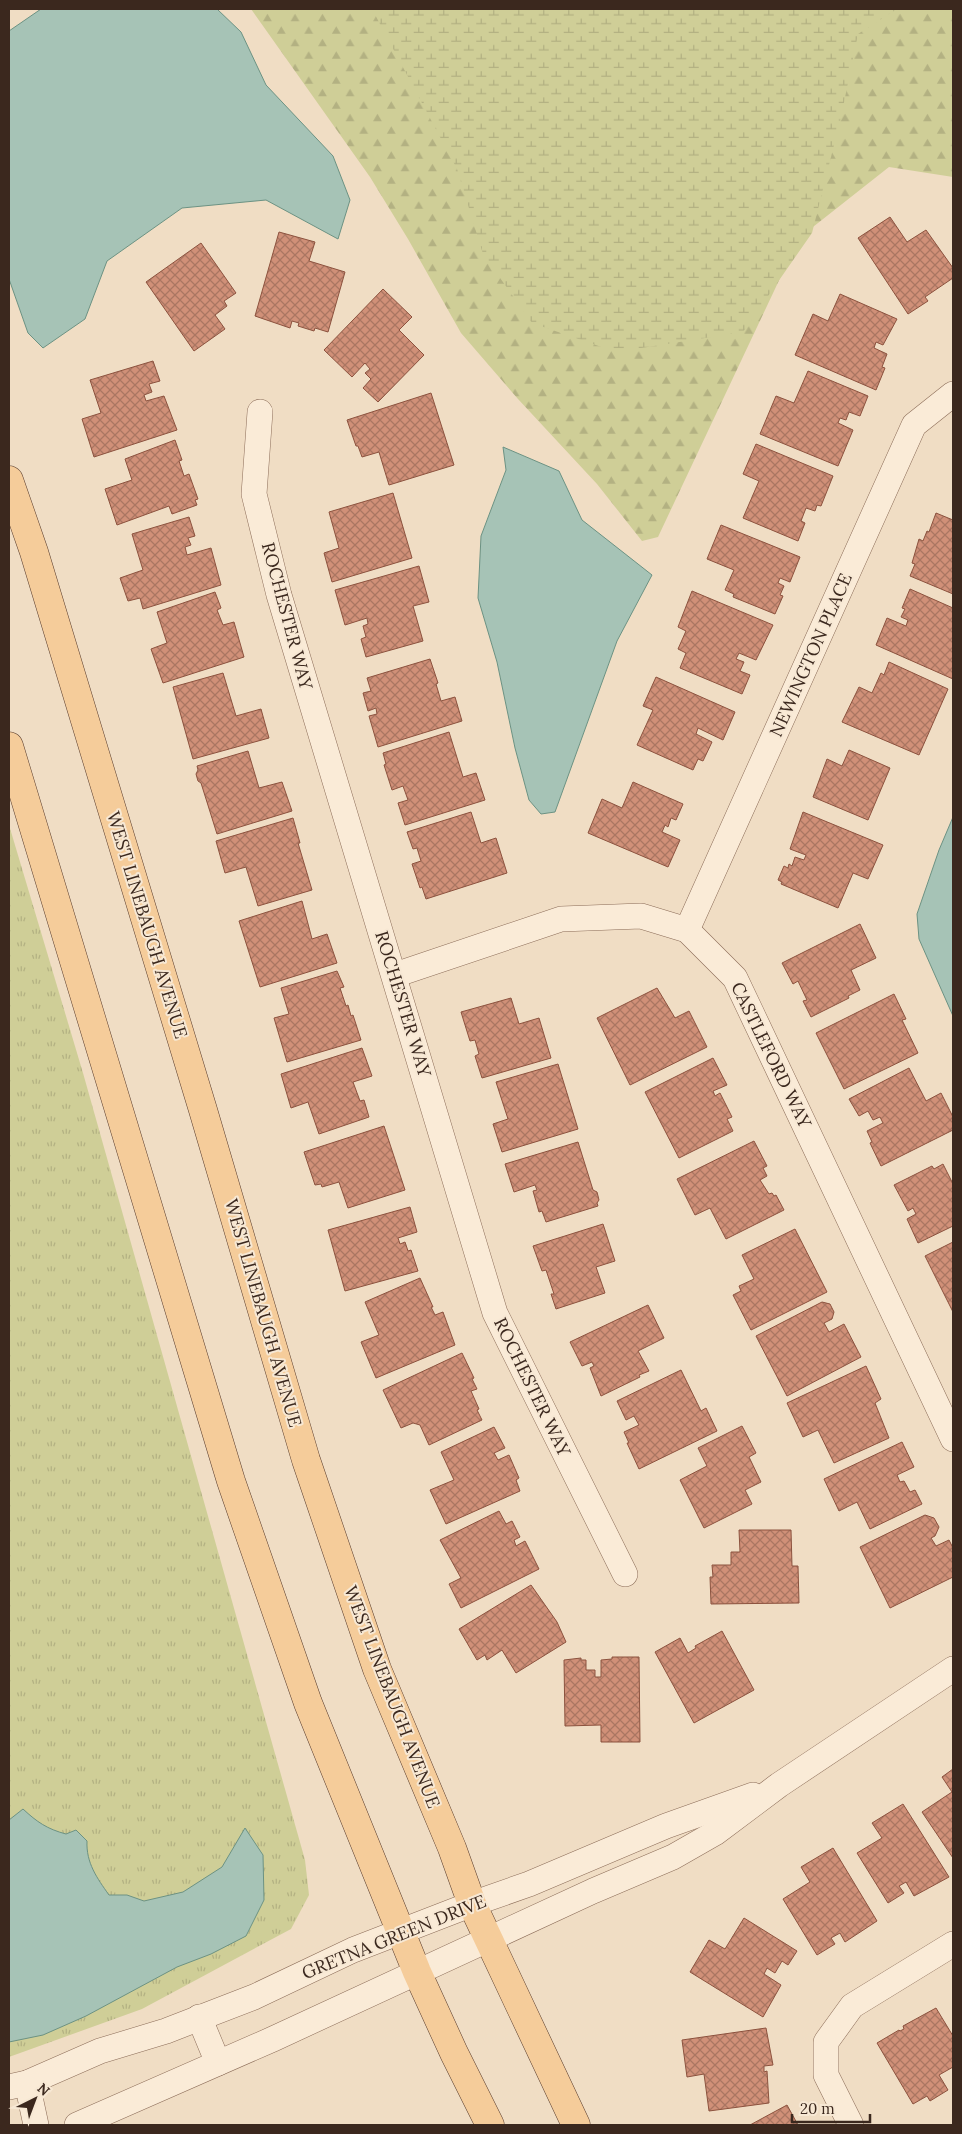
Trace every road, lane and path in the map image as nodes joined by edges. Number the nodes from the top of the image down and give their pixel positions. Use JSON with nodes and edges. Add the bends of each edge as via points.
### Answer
{"nodes":[{"id":1,"x":953,"y":394,"type":"edge"},
{"id":2,"x":260,"y":412,"type":"dead end"},
{"id":3,"x":9,"y":480,"type":"edge"},
{"id":4,"x":9,"y":746,"type":"edge"},
{"id":5,"x":687,"y":930,"type":"junction"},
{"id":6,"x":395,"y":974,"type":"junction"},
{"id":7,"x":953,"y":1439,"type":"edge"},
{"id":8,"x":624,"y":1574,"type":"dead end"},
{"id":9,"x":953,"y":1669,"type":"edge"},
{"id":10,"x":778,"y":1785,"type":"junction"},
{"id":11,"x":472,"y":1904,"type":"junction"},
{"id":12,"x":400,"y":1932,"type":"junction"},
{"id":13,"x":488,"y":1939,"type":"junction"},
{"id":14,"x":953,"y":1944,"type":"edge"},
{"id":15,"x":417,"y":1972,"type":"junction"},
{"id":16,"x":199,"y":2017,"type":"junction"},
{"id":17,"x":218,"y":2063,"type":"junction"},
{"id":18,"x":18,"y":2086,"type":"edge"},
{"id":19,"x":36,"y":2125,"type":"edge"},
{"id":20,"x":77,"y":2125,"type":"edge"},
{"id":21,"x":490,"y":2125,"type":"edge"},
{"id":22,"x":576,"y":2125,"type":"edge"},
{"id":23,"x":851,"y":2125,"type":"edge"}],
"edges":[{"from":1,"to":5,"type":"street","name":"NEWINGTON PLACE","via":[[914,425]]},
{"from":2,"to":6,"type":"street","name":"ROCHESTER WAY","via":[[256,503],[279,595],[337,792]]},
{"from":3,"to":11,"type":"main road","name":"WEST LINEBAUGH AVENUE","via":[[141,904],[306,1460],[377,1669]]},
{"from":4,"to":12,"type":"main road","via":[[233,1488],[308,1703]]},
{"from":5,"to":6,"type":"street","name":"CASTLEFORD WAY","via":[[641,916],[561,919]]},
{"from":5,"to":7,"type":"street","name":"CASTLEFORD WAY","via":[[735,978]]},
{"from":6,"to":8,"type":"street","name":"ROCHESTER WAY","via":[[495,1313]]},
{"from":9,"to":10,"type":"street","name":"GRETNA GREEN DRIVE"},
{"from":10,"to":11,"type":"street","name":"GRETNA GREEN DRIVE"},
{"from":10,"to":13,"type":"street","name":"GRETNA GREEN DRIVE","via":[[715,1833],[673,1857]]},
{"from":11,"to":12,"type":"street","name":"GRETNA GREEN DRIVE"},
{"from":11,"to":13,"type":"main road","name":"WEST LINEBAUGH AVENUE"},
{"from":12,"to":15,"type":"main road"},
{"from":12,"to":16,"type":"street","name":"GRETNA GREEN DRIVE","via":[[353,1950],[254,1997]]},
{"from":13,"to":15,"type":"street","name":"GRETNA GREEN DRIVE"},
{"from":13,"to":22,"type":"main road","name":"WEST LINEBAUGH AVENUE"},
{"from":14,"to":23,"type":"street","via":[[852,2006],[826,2042],[826,2075]]},
{"from":15,"to":17,"type":"street","name":"GRETNA GREEN DRIVE"},
{"from":15,"to":21,"type":"main road"},
{"from":16,"to":17,"type":"street"},
{"from":16,"to":18,"type":"street","name":"GRETNA GREEN DRIVE","via":[[100,2051]]},
{"from":17,"to":20,"type":"street","name":"GRETNA GREEN DRIVE"},
{"from":18,"to":19,"type":"street"}]}
